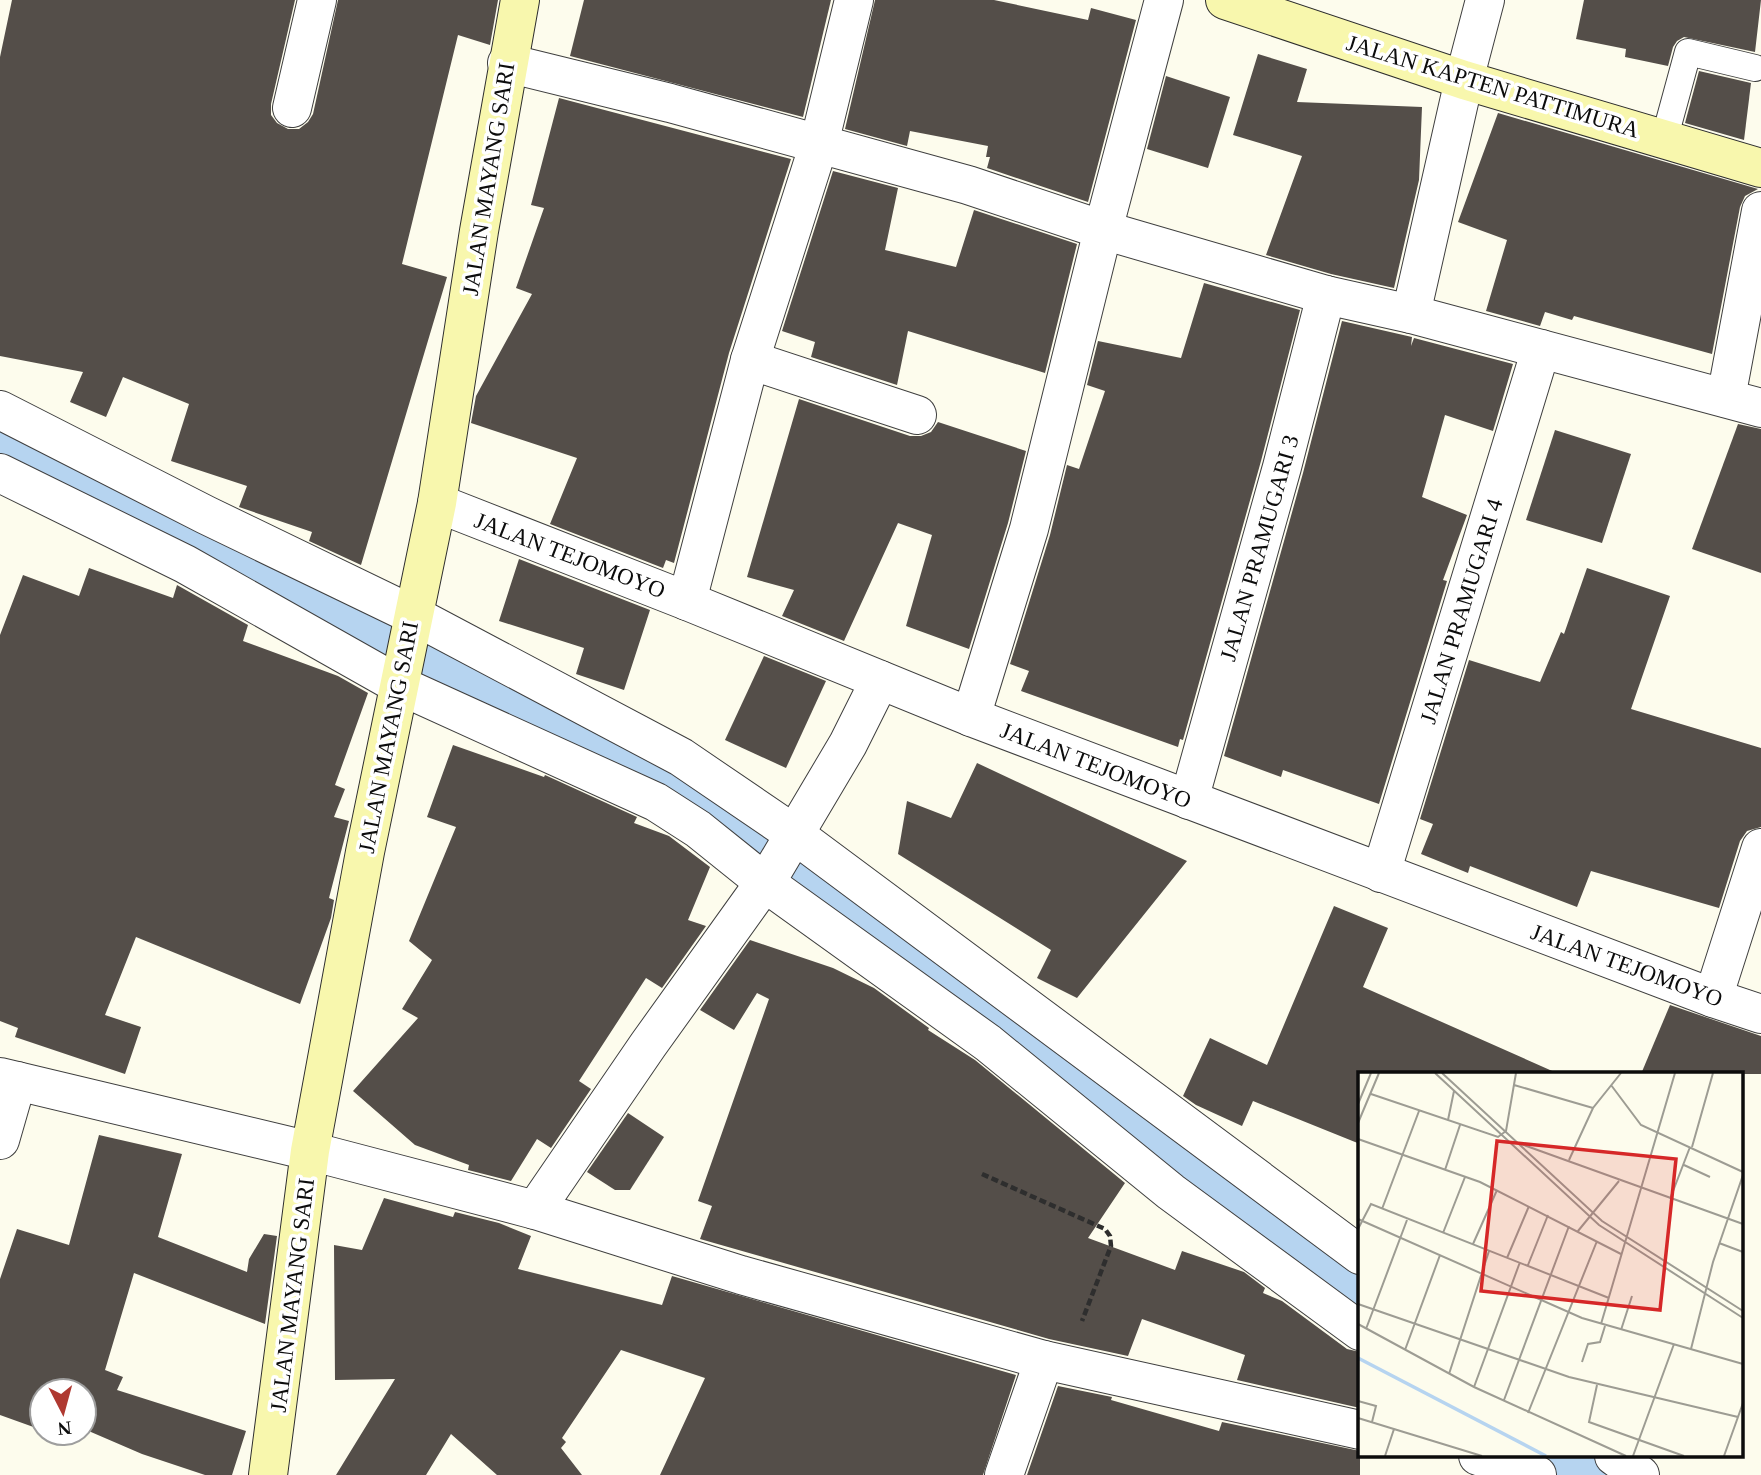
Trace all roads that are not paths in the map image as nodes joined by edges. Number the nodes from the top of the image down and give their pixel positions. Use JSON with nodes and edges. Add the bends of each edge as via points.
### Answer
{"nodes":[{"id":1,"x":317,"y":0,"type":"edge"},
{"id":2,"x":520,"y":0,"type":"edge"},
{"id":3,"x":853,"y":0,"type":"edge"},
{"id":4,"x":1164,"y":0,"type":"edge"},
{"id":5,"x":1226,"y":0,"type":"edge"},
{"id":6,"x":1485,"y":0,"type":"edge"},
{"id":7,"x":507,"y":63,"type":"junction"},
{"id":8,"x":1755,"y":68,"type":"dead end"},
{"id":9,"x":1464,"y":80,"type":"junction"},
{"id":10,"x":292,"y":107,"type":"dead end"},
{"id":11,"x":1664,"y":140,"type":"junction"},
{"id":12,"x":819,"y":144,"type":"junction"},
{"id":13,"x":1761,"y":168,"type":"edge"},
{"id":14,"x":1761,"y":211,"type":"edge"},
{"id":15,"x":1103,"y":230,"type":"junction"},
{"id":16,"x":1326,"y":295,"type":"junction"},
{"id":17,"x":1411,"y":314,"type":"junction"},
{"id":18,"x":1541,"y":349,"type":"junction"},
{"id":19,"x":750,"y":360,"type":"junction"},
{"id":20,"x":1743,"y":403,"type":"edge"},
{"id":21,"x":0,"y":410,"type":"edge"},
{"id":22,"x":917,"y":415,"type":"dead end"},
{"id":23,"x":0,"y":473,"type":"edge"},
{"id":24,"x":437,"y":503,"type":"junction"},
{"id":25,"x":687,"y":601,"type":"junction"},
{"id":26,"x":412,"y":617,"type":"junction"},
{"id":27,"x":403,"y":678,"type":"junction"},
{"id":28,"x":880,"y":680,"type":"junction"},
{"id":29,"x":971,"y":717,"type":"junction"},
{"id":30,"x":1189,"y":800,"type":"junction"},
{"id":31,"x":1761,"y":848,"type":"edge"},
{"id":32,"x":780,"y":857,"type":"junction"},
{"id":33,"x":1381,"y":873,"type":"junction"},
{"id":34,"x":1713,"y":999,"type":"junction"},
{"id":35,"x":1761,"y":1014,"type":"edge"},
{"id":36,"x":8,"y":1079,"type":"edge"},
{"id":37,"x":0,"y":1140,"type":"edge"},
{"id":38,"x":310,"y":1151,"type":"junction"},
{"id":39,"x":535,"y":1210,"type":"junction"},
{"id":40,"x":1358,"y":1254,"type":"edge"},
{"id":41,"x":1358,"y":1330,"type":"edge"},
{"id":42,"x":1055,"y":1362,"type":"junction"},
{"id":43,"x":1358,"y":1430,"type":"edge"},
{"id":44,"x":1484,"y":1458,"type":"edge"},
{"id":45,"x":1522,"y":1458,"type":"edge"},
{"id":46,"x":1617,"y":1458,"type":"edge"},
{"id":47,"x":268,"y":1475,"type":"edge"},
{"id":48,"x":1004,"y":1475,"type":"edge"},
{"id":49,"x":1538,"y":1475,"type":"edge"},
{"id":50,"x":1640,"y":1475,"type":"edge"}],
"edges":[{"from":1,"to":10,"type":"street"},
{"from":2,"to":7,"type":"street","name":"JALAN MAYANG SARI"},
{"from":3,"to":12,"type":"street"},
{"from":4,"to":15,"type":"street"},
{"from":5,"to":9,"type":"street","name":"JALAN KAPTEN PATTIMURA"},
{"from":6,"to":9,"type":"street"},
{"from":7,"to":12,"type":"street"},
{"from":7,"to":24,"type":"street","name":"JALAN MAYANG SARI"},
{"from":8,"to":11,"type":"lane","via":[[1688,52]]},
{"from":9,"to":11,"type":"street","name":"JALAN KAPTEN PATTIMURA"},
{"from":9,"to":17,"type":"street"},
{"from":11,"to":13,"type":"street","name":"JALAN KAPTEN PATTIMURA"},
{"from":12,"to":15,"type":"street","via":[[968,185]]},
{"from":12,"to":19,"type":"street"},
{"from":14,"to":20,"type":"street"},
{"from":15,"to":16,"type":"street"},
{"from":15,"to":29,"type":"street","via":[[1029,529]]},
{"from":16,"to":17,"type":"street"},
{"from":16,"to":30,"type":"street","name":"JALAN PRAMUGARI 3"},
{"from":17,"to":18,"type":"street"},
{"from":18,"to":20,"type":"street"},
{"from":18,"to":33,"type":"street","name":"JALAN PRAMUGARI 4"},
{"from":19,"to":22,"type":"street"},
{"from":19,"to":25,"type":"street"},
{"from":21,"to":26,"type":"street"},
{"from":23,"to":27,"type":"street"},
{"from":24,"to":25,"type":"street","name":"JALAN TEJOMOYO"},
{"from":24,"to":26,"type":"street","name":"JALAN MAYANG SARI"},
{"from":25,"to":28,"type":"street","name":"JALAN TEJOMOYO"},
{"from":26,"to":27,"type":"street","name":"JALAN MAYANG SARI"},
{"from":26,"to":32,"type":"street","via":[[681,757]]},
{"from":27,"to":32,"type":"street","via":[[656,802],[698,829]]},
{"from":27,"to":38,"type":"street","name":"JALAN MAYANG SARI","via":[[365,852]]},
{"from":28,"to":29,"type":"street","name":"JALAN TEJOMOYO"},
{"from":28,"to":32,"type":"street","via":[[848,744]]},
{"from":29,"to":30,"type":"street","name":"JALAN TEJOMOYO"},
{"from":30,"to":33,"type":"street","name":"JALAN TEJOMOYO"},
{"from":31,"to":34,"type":"street"},
{"from":32,"to":39,"type":"street"},
{"from":32,"to":40,"type":"street"},
{"from":32,"to":41,"type":"street","via":[[988,1043],[1171,1192]]},
{"from":33,"to":34,"type":"street","name":"JALAN TEJOMOYO"},
{"from":34,"to":35,"type":"street","name":"JALAN TEJOMOYO"},
{"from":36,"to":37,"type":"street"},
{"from":36,"to":38,"type":"street"},
{"from":38,"to":39,"type":"street"},
{"from":38,"to":47,"type":"street","name":"JALAN MAYANG SARI"},
{"from":39,"to":42,"type":"street","via":[[741,1275]]},
{"from":42,"to":43,"type":"street"},
{"from":42,"to":48,"type":"street"},
{"from":44,"to":49,"type":"street"},
{"from":45,"to":49,"type":"street"},
{"from":46,"to":50,"type":"street"}]}
